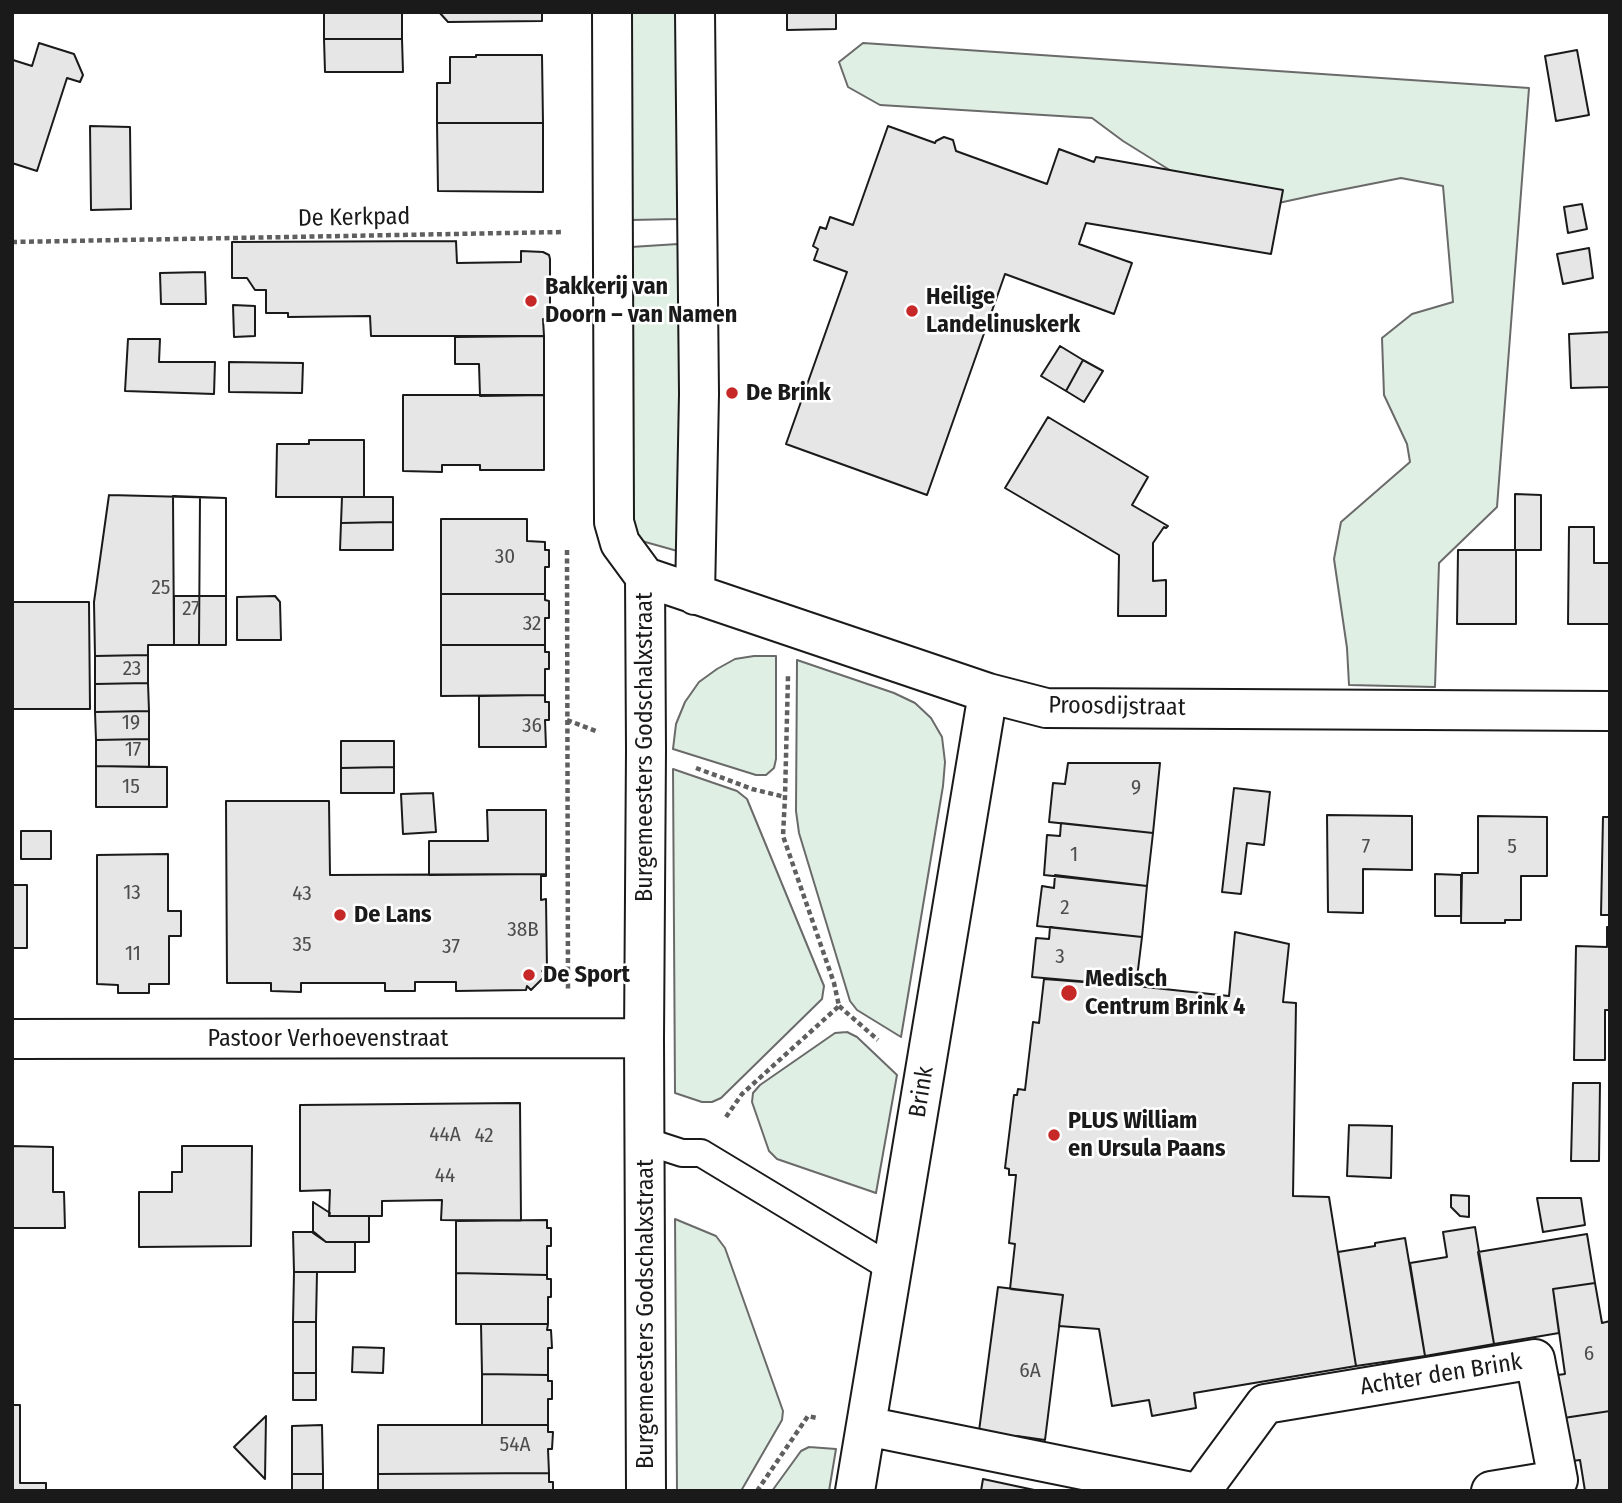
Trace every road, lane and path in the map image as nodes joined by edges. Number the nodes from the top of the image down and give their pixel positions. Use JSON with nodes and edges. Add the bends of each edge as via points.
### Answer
{"nodes":[{"id":1,"x":612,"y":12,"type":"edge"},
{"id":2,"x":695,"y":12,"type":"edge"},
{"id":3,"x":612,"y":232,"type":"junction"},
{"id":4,"x":12,"y":242,"type":"edge"},
{"id":5,"x":645,"y":578,"type":"junction"},
{"id":6,"x":695,"y":595,"type":"junction"},
{"id":7,"x":789,"y":626,"type":"junction"},
{"id":8,"x":988,"y":693,"type":"junction"},
{"id":9,"x":1610,"y":710,"type":"edge"},
{"id":10,"x":567,"y":720,"type":"dead end"},
{"id":11,"x":644,"y":1038,"type":"junction"},
{"id":12,"x":12,"y":1039,"type":"edge"},
{"id":13,"x":568,"y":1039,"type":"junction"},
{"id":14,"x":645,"y":1142,"type":"junction"},
{"id":15,"x":701,"y":1153,"type":"junction"},
{"id":16,"x":892,"y":1269,"type":"junction"},
{"id":17,"x":866,"y":1426,"type":"junction"},
{"id":18,"x":646,"y":1491,"type":"edge"},
{"id":19,"x":757,"y":1491,"type":"edge"},
{"id":20,"x":855,"y":1491,"type":"edge"},
{"id":21,"x":1187,"y":1491,"type":"edge"},
{"id":22,"x":1201,"y":1491,"type":"edge"},
{"id":23,"x":1491,"y":1491,"type":"edge"}],
"edges":[{"from":1,"to":3,"type":"street","name":"Burgemeesters Godschalxstraat"},
{"from":2,"to":6,"type":"street","name":"Burgemeesters Godschalxstraat","via":[[699,394]]},
{"from":3,"to":4,"type":"path","name":"De Kerkpad"},
{"from":3,"to":5,"type":"street","name":"Burgemeesters Godschalxstraat","via":[[614,522],[620,543]]},
{"from":5,"to":6,"type":"street","name":"Proosdijstraat"},
{"from":5,"to":11,"type":"street","name":"Burgemeesters Godschalxstraat"},
{"from":6,"to":7,"type":"street","name":"Proosdijstraat"},
{"from":7,"to":8,"type":"street","name":"Proosdijstraat"},
{"from":7,"to":15,"type":"path","via":[[783,835],[839,1006],[742,1094]]},
{"from":8,"to":9,"type":"street","name":"Proosdijstraat","via":[[1045,708]]},
{"from":8,"to":16,"type":"street","name":"Brink"},
{"from":10,"to":13,"type":"path"},
{"from":11,"to":13,"type":"street","name":"Pastoor Verhoevenstraat"},
{"from":11,"to":14,"type":"street","name":"Burgemeesters Godschalxstraat"},
{"from":12,"to":13,"type":"street","name":"Pastoor Verhoevenstraat"},
{"from":14,"to":15,"type":"lane","via":[[682,1153]]},
{"from":14,"to":18,"type":"street","name":"Burgemeesters Godschalxstraat"},
{"from":15,"to":16,"type":"lane"},
{"from":16,"to":17,"type":"street","name":"Brink"},
{"from":17,"to":19,"type":"path","via":[[808,1416]]},
{"from":17,"to":20,"type":"street","name":"Brink"},
{"from":17,"to":21,"type":"street"},
{"from":22,"to":23,"type":"street","name":"Achter den Brink","via":[[1265,1404],[1535,1359],[1558,1480]]}]}
